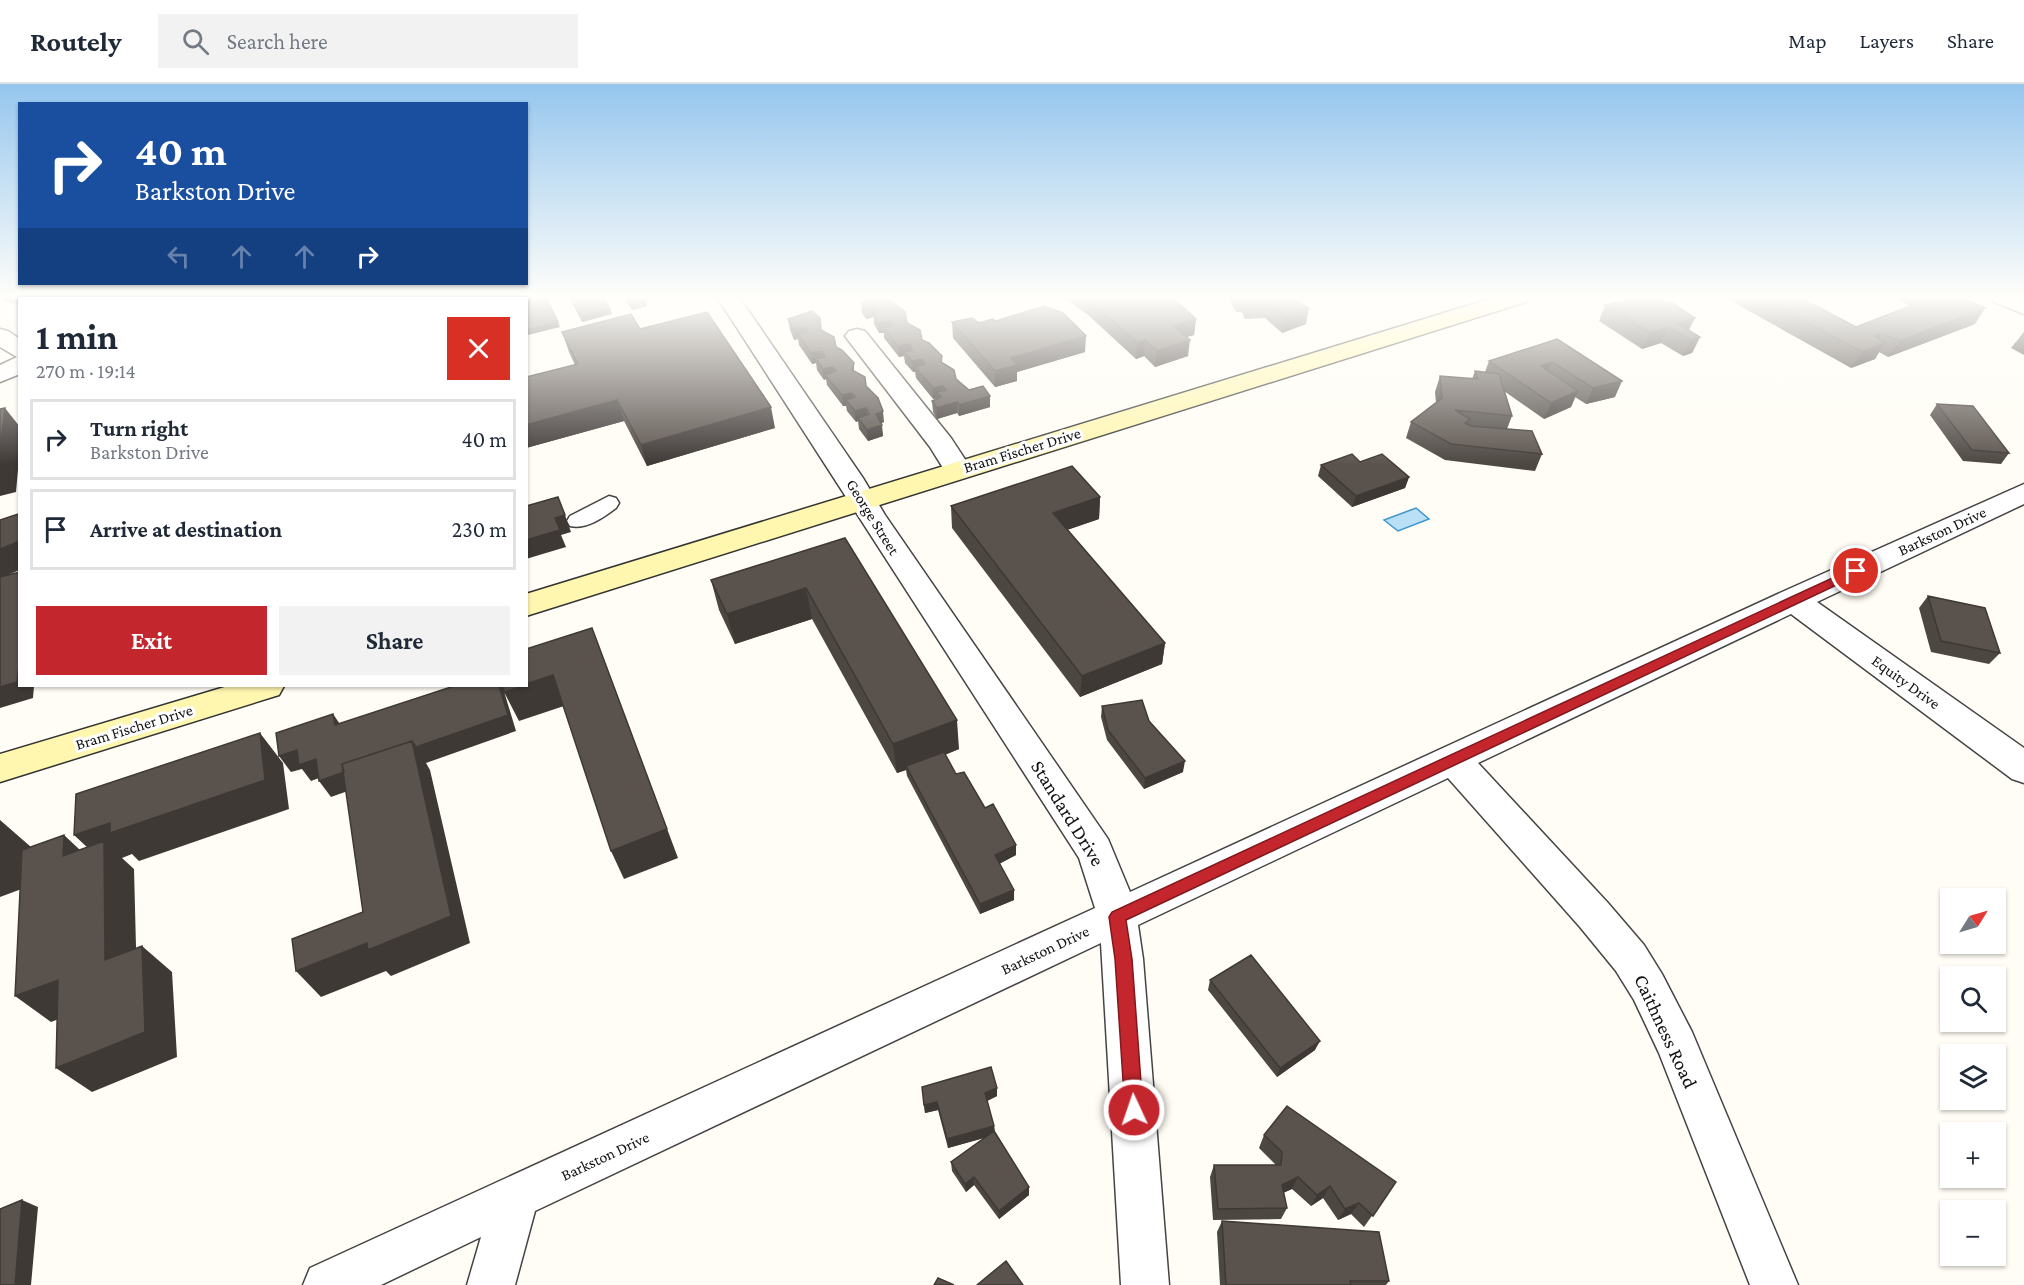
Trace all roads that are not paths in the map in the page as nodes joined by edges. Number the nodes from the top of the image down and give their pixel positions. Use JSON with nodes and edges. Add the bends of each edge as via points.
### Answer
{"nodes":[{"id":1,"x":765,"y":353,"type":"edge"},
{"id":2,"x":870,"y":353,"type":"edge"},
{"id":3,"x":1337,"y":353,"type":"edge"},
{"id":4,"x":18,"y":364,"type":"edge"},
{"id":5,"x":18,"y":365,"type":"edge"},
{"id":6,"x":0,"y":368,"type":"edge"},
{"id":7,"x":0,"y":375,"type":"edge"},
{"id":8,"x":958,"y":470,"type":"junction"},
{"id":9,"x":2024,"y":493,"type":"edge"},
{"id":10,"x":863,"y":501,"type":"junction"},
{"id":11,"x":609,"y":502,"type":"dead end"},
{"id":12,"x":577,"y":521,"type":"dead end"},
{"id":13,"x":1793,"y":600,"type":"junction"},
{"id":14,"x":528,"y":604,"type":"edge"},
{"id":15,"x":264,"y":687,"type":"edge"},
{"id":16,"x":1020,"y":737,"type":"joint"},
{"id":17,"x":1453,"y":759,"type":"junction"},
{"id":18,"x":2023,"y":767,"type":"edge"},
{"id":19,"x":0,"y":768,"type":"edge"},
{"id":20,"x":1118,"y":917,"type":"junction"},
{"id":21,"x":516,"y":1197,"type":"junction"},
{"id":22,"x":327,"y":1285,"type":"edge"},
{"id":23,"x":490,"y":1285,"type":"edge"},
{"id":24,"x":1145,"y":1285,"type":"edge"},
{"id":25,"x":1774,"y":1285,"type":"edge"}],
"edges":[{"from":1,"to":10,"type":"street","name":"George Street"},
{"from":2,"to":8,"type":"street"},
{"from":3,"to":8,"type":"main road","name":"Bram Fischer Drive"},
{"from":4,"to":6,"type":"street"},
{"from":5,"to":7,"type":"street"},
{"from":8,"to":10,"type":"main road","name":"Bram Fischer Drive"},
{"from":9,"to":13,"type":"street","name":"Barkston Drive"},
{"from":10,"to":14,"type":"main road","name":"Bram Fischer Drive"},
{"from":10,"to":16,"type":"street","name":"George Street"},
{"from":11,"to":12,"type":"street"},
{"from":13,"to":17,"type":"street","name":"Barkston Drive"},
{"from":13,"to":18,"type":"street","name":"Equity Drive"},
{"from":15,"to":19,"type":"main road","name":"Bram Fischer Drive"},
{"from":16,"to":20,"type":"street","name":"Standard Drive","via":[[1095,850]]},
{"from":17,"to":20,"type":"street","name":"Barkston Drive"},
{"from":17,"to":25,"type":"street","name":"Caithness Road","via":[[1594,915],[1648,987],[1677,1046]]},
{"from":20,"to":21,"type":"street","name":"Barkston Drive"},
{"from":20,"to":24,"type":"street","name":"Standard Drive","via":[[1132,1066]]},
{"from":21,"to":22,"type":"street","name":"Barkston Drive"},
{"from":21,"to":23,"type":"street"}]}
